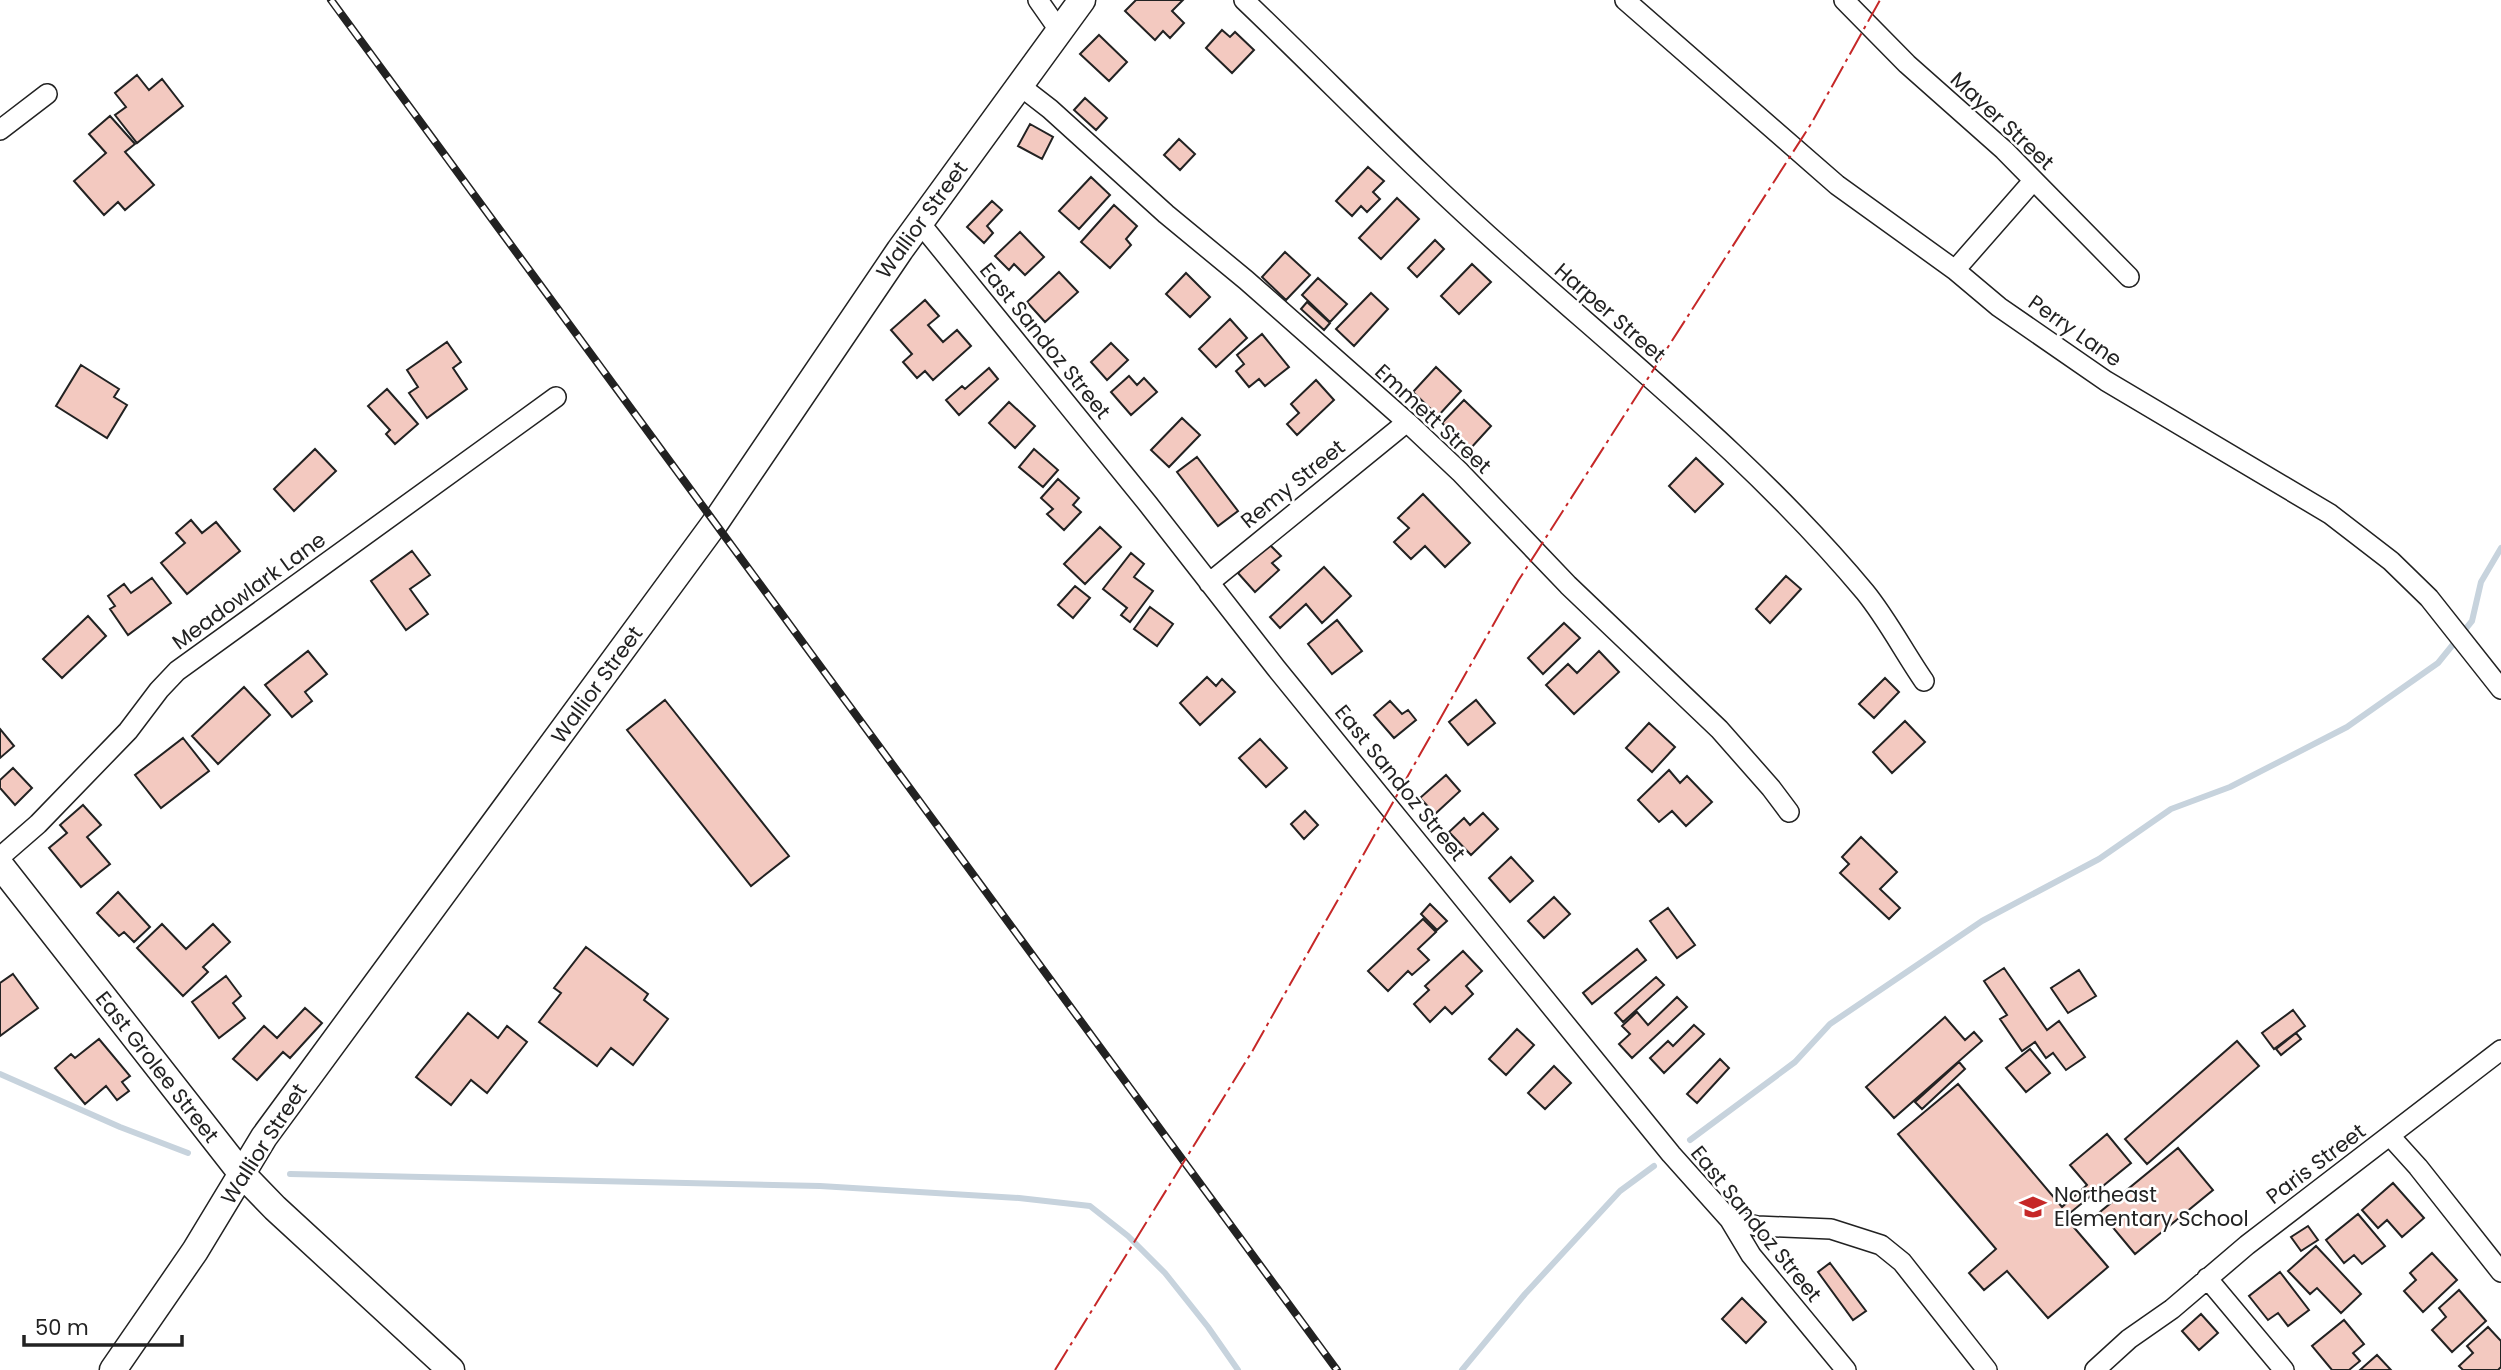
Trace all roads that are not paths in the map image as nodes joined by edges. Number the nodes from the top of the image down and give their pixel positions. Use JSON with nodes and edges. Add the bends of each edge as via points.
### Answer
{"nodes":[{"id":1,"x":1038,"y":0,"type":"edge"},
{"id":2,"x":1082,"y":0,"type":"edge"},
{"id":3,"x":1244,"y":0,"type":"edge"},
{"id":4,"x":1625,"y":0,"type":"edge"},
{"id":5,"x":1844,"y":0,"type":"edge"},
{"id":6,"x":1059,"y":30,"type":"junction"},
{"id":7,"x":1019,"y":85,"type":"junction"},
{"id":8,"x":47,"y":94,"type":"dead end"},
{"id":9,"x":0,"y":130,"type":"edge"},
{"id":10,"x":2033,"y":181,"type":"junction"},
{"id":11,"x":920,"y":223,"type":"junction"},
{"id":12,"x":1955,"y":270,"type":"junction"},
{"id":13,"x":2129,"y":277,"type":"dead end"},
{"id":14,"x":556,"y":397,"type":"dead end"},
{"id":15,"x":1407,"y":422,"type":"junction"},
{"id":16,"x":1209,"y":583,"type":"junction"},
{"id":17,"x":1924,"y":681,"type":"dead end"},
{"id":18,"x":2501,"y":689,"type":"edge"},
{"id":19,"x":1788,"y":812,"type":"dead end"},
{"id":20,"x":0,"y":857,"type":"edge"},
{"id":21,"x":0,"y":864,"type":"edge"},
{"id":22,"x":2501,"y":1050,"type":"edge"},
{"id":23,"x":2390,"y":1136,"type":"junction"},
{"id":24,"x":242,"y":1174,"type":"junction"},
{"id":25,"x":1730,"y":1220,"type":"junction"},
{"id":26,"x":2501,"y":1272,"type":"edge"},
{"id":27,"x":2207,"y":1278,"type":"junction"},
{"id":28,"x":113,"y":1370,"type":"edge"},
{"id":29,"x":452,"y":1370,"type":"edge"},
{"id":30,"x":1846,"y":1370,"type":"edge"},
{"id":31,"x":1987,"y":1370,"type":"edge"},
{"id":32,"x":2095,"y":1370,"type":"edge"},
{"id":33,"x":2284,"y":1370,"type":"edge"}],
"edges":[{"from":1,"to":6,"type":"street"},
{"from":2,"to":6,"type":"street","name":"Wallior Street"},
{"from":3,"to":17,"type":"street","name":"Harper Street","via":[[1411,165],[1703,425],[1796,517],[1866,594]]},
{"from":4,"to":12,"type":"street","name":"Perry Lane","via":[[1837,185]]},
{"from":5,"to":10,"type":"street","name":"Mayer Street"},
{"from":6,"to":7,"type":"street","name":"Wallior Street"},
{"from":7,"to":11,"type":"street","name":"Wallior Street"},
{"from":7,"to":15,"type":"street","name":"Emmett Street"},
{"from":8,"to":9,"type":"street"},
{"from":10,"to":12,"type":"street"},
{"from":10,"to":13,"type":"street","name":"Mayer Street"},
{"from":11,"to":16,"type":"street","name":"East Sandoz Street"},
{"from":11,"to":24,"type":"street","name":"Wallior Street","via":[[715,523],[264,1137]]},
{"from":12,"to":18,"type":"street","name":"Perry Lane","via":[[2106,382],[2330,514],[2391,561],[2429,598]]},
{"from":14,"to":20,"type":"street","name":"Meadowlark Lane","via":[[177,671],[128,731]]},
{"from":15,"to":16,"type":"street","name":"Remy Street"},
{"from":15,"to":19,"type":"street","name":"Emmett Street","via":[[1719,729]]},
{"from":16,"to":25,"type":"street","name":"East Sandoz Street","via":[[1662,1143]]},
{"from":21,"to":24,"type":"street","name":"East Grolee Street"},
{"from":22,"to":23,"type":"street","name":"Paris Street"},
{"from":23,"to":26,"type":"street"},
{"from":23,"to":27,"type":"street","name":"Paris Street"},
{"from":24,"to":28,"type":"street","name":"Wallior Street"},
{"from":24,"to":29,"type":"street","name":"East Grolee Street"},
{"from":25,"to":30,"type":"street","name":"East Sandoz Street","via":[[1751,1255]]},
{"from":25,"to":31,"type":"street","via":[[1757,1226],[1831,1229],[1881,1245],[1902,1262]]},
{"from":27,"to":32,"type":"street","name":"Paris Street"},
{"from":27,"to":33,"type":"street"}]}
